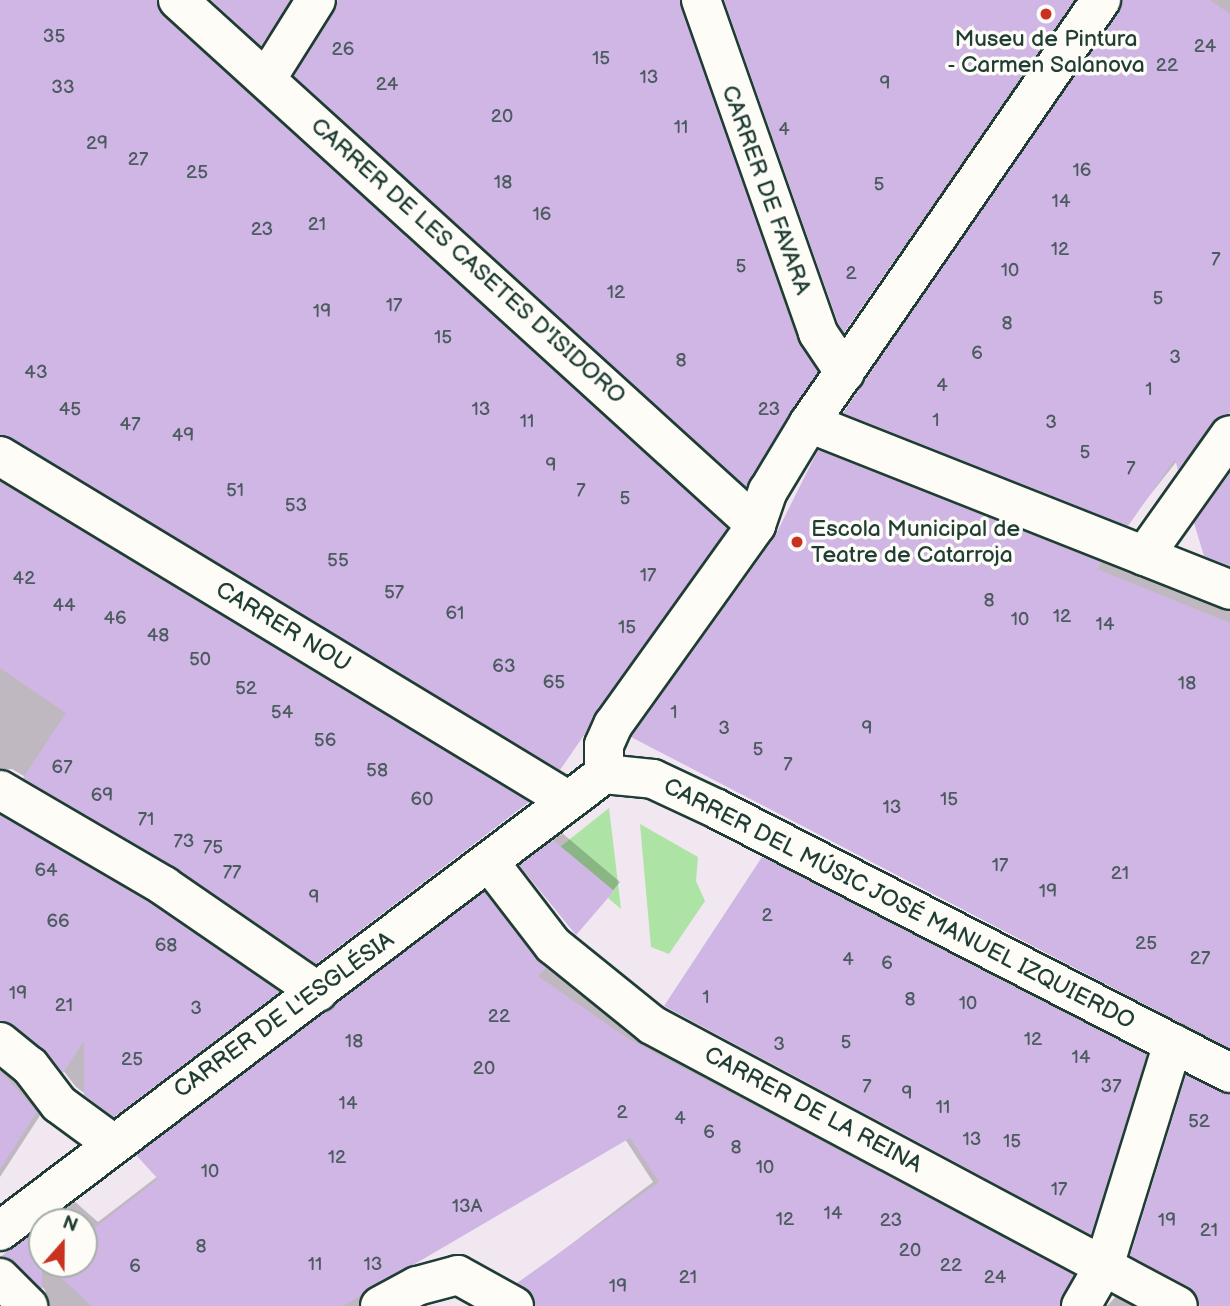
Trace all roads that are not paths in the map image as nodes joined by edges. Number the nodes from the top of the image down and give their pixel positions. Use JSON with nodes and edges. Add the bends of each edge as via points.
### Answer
{"nodes":[{"id":1,"x":178,"y":0,"type":"edge"},
{"id":2,"x":316,"y":0,"type":"edge"},
{"id":3,"x":701,"y":0,"type":"edge"},
{"id":4,"x":1101,"y":0,"type":"edge"},
{"id":5,"x":267,"y":78,"type":"junction"},
{"id":6,"x":845,"y":373,"type":"junction"},
{"id":7,"x":809,"y":423,"type":"junction"},
{"id":8,"x":1230,"y":435,"type":"edge"},
{"id":9,"x":0,"y":456,"type":"edge"},
{"id":10,"x":756,"y":525,"type":"junction"},
{"id":11,"x":1144,"y":556,"type":"junction"},
{"id":12,"x":1230,"y":590,"type":"edge"},
{"id":13,"x":604,"y":774,"type":"junction"},
{"id":14,"x":0,"y":790,"type":"edge"},
{"id":15,"x":566,"y":799,"type":"junction"},
{"id":16,"x":489,"y":862,"type":"junction"},
{"id":17,"x":318,"y":992,"type":"junction"},
{"id":18,"x":0,"y":1042,"type":"edge"},
{"id":19,"x":1172,"y":1043,"type":"junction"},
{"id":20,"x":1230,"y":1073,"type":"edge"},
{"id":21,"x":111,"y":1142,"type":"junction"},
{"id":22,"x":0,"y":1231,"type":"edge"},
{"id":23,"x":1104,"y":1266,"type":"junction"},
{"id":24,"x":0,"y":1278,"type":"edge"},
{"id":25,"x":29,"y":1306,"type":"edge"},
{"id":26,"x":380,"y":1306,"type":"edge"},
{"id":27,"x":514,"y":1306,"type":"edge"},
{"id":28,"x":1081,"y":1306,"type":"edge"},
{"id":29,"x":1178,"y":1306,"type":"edge"}],
"edges":[{"from":1,"to":5,"type":"street","name":"CARRER DE LES CASETES D'ISIDORO"},
{"from":2,"to":5,"type":"street"},
{"from":3,"to":6,"type":"street","name":"CARRER DE FAVARA","via":[[818,333]]},
{"from":4,"to":6,"type":"street"},
{"from":5,"to":10,"type":"street","name":"CARRER DE LES CASETES D'ISIDORO"},
{"from":6,"to":7,"type":"street"},
{"from":7,"to":10,"type":"street","via":[[768,491]]},
{"from":7,"to":11,"type":"street"},
{"from":8,"to":11,"type":"street"},
{"from":9,"to":15,"type":"street","name":"CARRER NOU"},
{"from":10,"to":13,"type":"street","via":[[612,725],[604,745]]},
{"from":11,"to":12,"type":"street"},
{"from":13,"to":15,"type":"street"},
{"from":13,"to":19,"type":"street","name":"CARRER DEL MÚSIC JOSÉ MANUEL IZQUIERDO","via":[[653,779],[717,809]]},
{"from":14,"to":17,"type":"street","via":[[164,886]]},
{"from":15,"to":16,"type":"street","name":"CARRER DE L'ESGLÉSIA"},
{"from":16,"to":17,"type":"street","name":"CARRER DE L'ESGLÉSIA"},
{"from":16,"to":23,"type":"street","name":"CARRER DE LA REINA","via":[[553,944],[652,1025]]},
{"from":17,"to":21,"type":"street","name":"CARRER DE L'ESGLÉSIA"},
{"from":18,"to":21,"type":"street","via":[[30,1066],[59,1104]]},
{"from":19,"to":20,"type":"street","name":"CARRER DEL MÚSIC JOSÉ MANUEL IZQUIERDO"},
{"from":19,"to":23,"type":"street"},
{"from":21,"to":22,"type":"street","name":"CARRER DE L'ESGLÉSIA"},
{"from":23,"to":28,"type":"street"},
{"from":23,"to":29,"type":"street","name":"CARRER DE LA REINA"},
{"from":24,"to":25,"type":"street"},
{"from":26,"to":27,"type":"street","via":[[416,1286],[458,1275]]}]}
